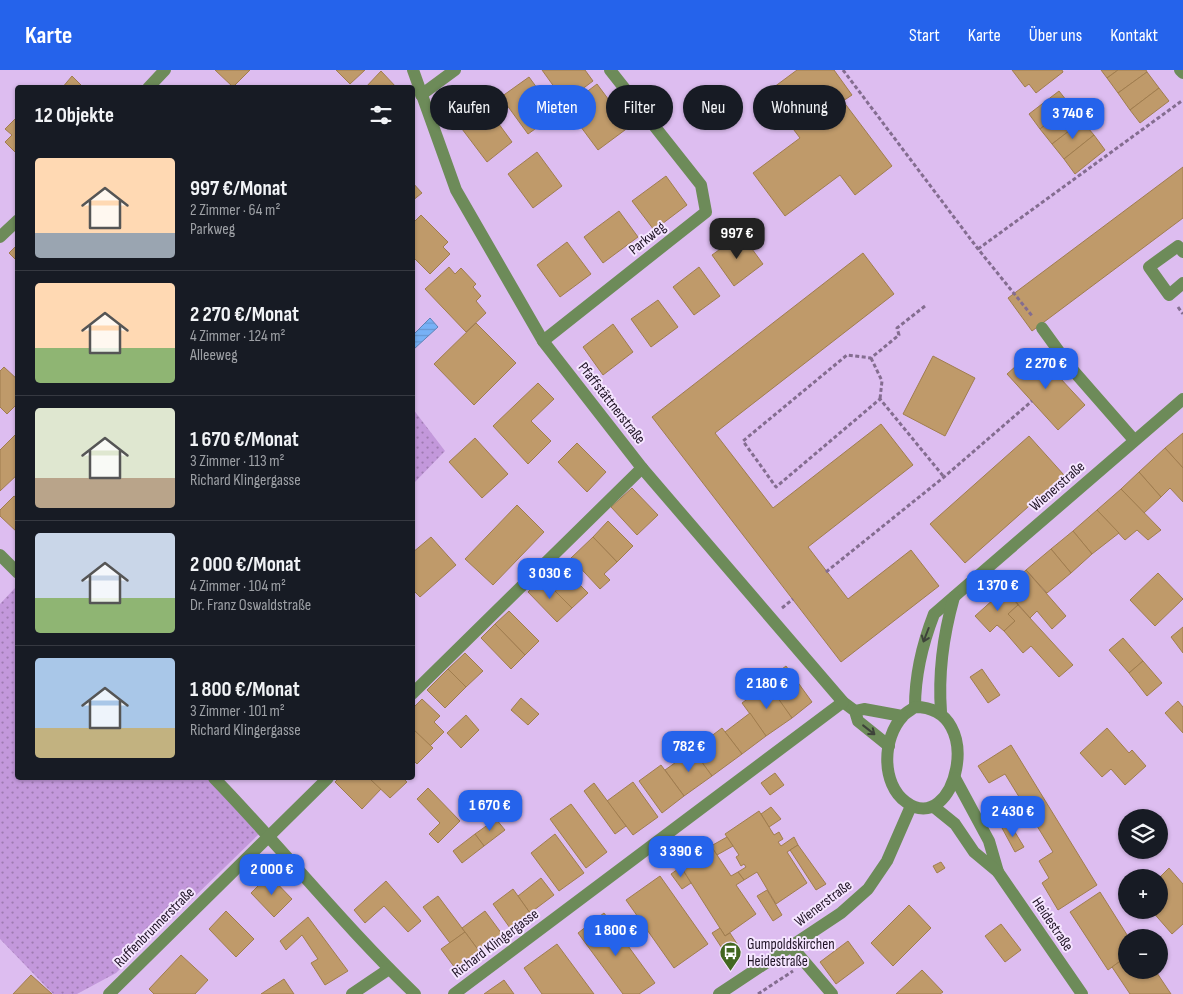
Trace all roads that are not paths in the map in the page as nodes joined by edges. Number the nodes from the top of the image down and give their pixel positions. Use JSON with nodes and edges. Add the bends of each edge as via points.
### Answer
{"nodes":[{"id":1,"x":165,"y":70,"type":"edge"},
{"id":2,"x":413,"y":70,"type":"edge"},
{"id":3,"x":455,"y":70,"type":"edge"},
{"id":4,"x":610,"y":70,"type":"edge"},
{"id":5,"x":1180,"y":70,"type":"edge"},
{"id":6,"x":1183,"y":73,"type":"edge"},
{"id":7,"x":151,"y":85,"type":"edge"},
{"id":8,"x":421,"y":95,"type":"junction"},
{"id":9,"x":15,"y":223,"type":"edge"},
{"id":10,"x":0,"y":237,"type":"edge"},
{"id":11,"x":1183,"y":252,"type":"edge"},
{"id":12,"x":1183,"y":284,"type":"edge"},
{"id":13,"x":1042,"y":328,"type":"road end"},
{"id":14,"x":543,"y":341,"type":"junction"},
{"id":15,"x":1183,"y":399,"type":"edge"},
{"id":16,"x":1134,"y":440,"type":"junction"},
{"id":17,"x":642,"y":468,"type":"junction"},
{"id":18,"x":0,"y":555,"type":"edge"},
{"id":19,"x":15,"y":570,"type":"edge"},
{"id":20,"x":954,"y":597,"type":"junction"},
{"id":21,"x":415,"y":691,"type":"edge"},
{"id":22,"x":843,"y":702,"type":"junction"},
{"id":23,"x":915,"y":707,"type":"junction"},
{"id":24,"x":855,"y":711,"type":"junction"},
{"id":25,"x":941,"y":712,"type":"junction"},
{"id":26,"x":902,"y":716,"type":"junction"},
{"id":27,"x":889,"y":746,"type":"junction"},
{"id":28,"x":955,"y":778,"type":"junction"},
{"id":29,"x":216,"y":780,"type":"edge"},
{"id":30,"x":326,"y":780,"type":"edge"},
{"id":31,"x":911,"y":806,"type":"junction"},
{"id":32,"x":934,"y":807,"type":"junction"},
{"id":33,"x":270,"y":835,"type":"junction"},
{"id":34,"x":998,"y":872,"type":"junction"},
{"id":35,"x":791,"y":946,"type":"junction"},
{"id":36,"x":389,"y":969,"type":"junction"},
{"id":37,"x":109,"y":994,"type":"edge"},
{"id":38,"x":352,"y":994,"type":"edge"},
{"id":39,"x":415,"y":994,"type":"edge"},
{"id":40,"x":454,"y":994,"type":"edge"},
{"id":41,"x":718,"y":994,"type":"edge"},
{"id":42,"x":832,"y":994,"type":"edge"},
{"id":43,"x":1082,"y":994,"type":"edge"}],
"edges":[{"from":1,"to":7,"type":"street"},
{"from":2,"to":8,"type":"street","name":"Pfaffstättnerstraße"},
{"from":3,"to":8,"type":"street"},
{"from":4,"to":14,"type":"street","name":"Parkweg","via":[[701,185],[706,212]]},
{"from":5,"to":6,"type":"street"},
{"from":8,"to":14,"type":"street","name":"Pfaffstättnerstraße","via":[[456,190]]},
{"from":9,"to":10,"type":"street"},
{"from":11,"to":12,"type":"street","via":[[1178,246],[1149,267],[1169,295]]},
{"from":13,"to":16,"type":"street","via":[[1071,368]]},
{"from":14,"to":17,"type":"street","name":"Pfaffstättnerstraße"},
{"from":15,"to":16,"type":"street","name":"Wienerstraße"},
{"from":16,"to":20,"type":"street","name":"Wienerstraße"},
{"from":17,"to":21,"type":"street"},
{"from":17,"to":22,"type":"street","name":"Pfaffstättnerstraße"},
{"from":18,"to":19,"type":"street"},
{"from":20,"to":23,"type":"street","name":"Wienerstraße","one_way":true,"via":[[934,614],[923,643],[915,680]]},
{"from":20,"to":25,"type":"street","via":[[941,649]]},
{"from":22,"to":24,"type":"street","name":"Pfaffstättnerstraße"},
{"from":22,"to":40,"type":"street","name":"Richard Klingergasse"},
{"from":23,"to":25,"type":"street","via":[[929,707]]},
{"from":23,"to":26,"type":"street"},
{"from":24,"to":26,"type":"street","via":[[864,709]]},
{"from":24,"to":27,"type":"street","name":"Pfaffstättnerstraße","one_way":true,"via":[[858,721]]},
{"from":25,"to":28,"type":"street","via":[[954,729],[958,756]]},
{"from":26,"to":27,"type":"street"},
{"from":27,"to":31,"type":"street","via":[[888,775],[897,796]]},
{"from":28,"to":32,"type":"street","via":[[947,794]]},
{"from":28,"to":34,"type":"street","name":"Heidestraße","via":[[989,841]]},
{"from":29,"to":33,"type":"street"},
{"from":30,"to":33,"type":"street","name":"Ruffenbrunnerstraße"},
{"from":31,"to":32,"type":"street","via":[[924,810]]},
{"from":31,"to":35,"type":"street","name":"Wienerstraße","via":[[888,861],[868,889],[841,913]]},
{"from":32,"to":34,"type":"street","name":"Heidestraße","via":[[955,824],[974,852]]},
{"from":33,"to":36,"type":"street"},
{"from":33,"to":37,"type":"street","name":"Ruffenbrunnerstraße"},
{"from":34,"to":43,"type":"street","name":"Heidestraße"},
{"from":35,"to":41,"type":"street","name":"Wienerstraße"},
{"from":35,"to":42,"type":"street"},
{"from":36,"to":38,"type":"street"},
{"from":36,"to":39,"type":"street"}]}
